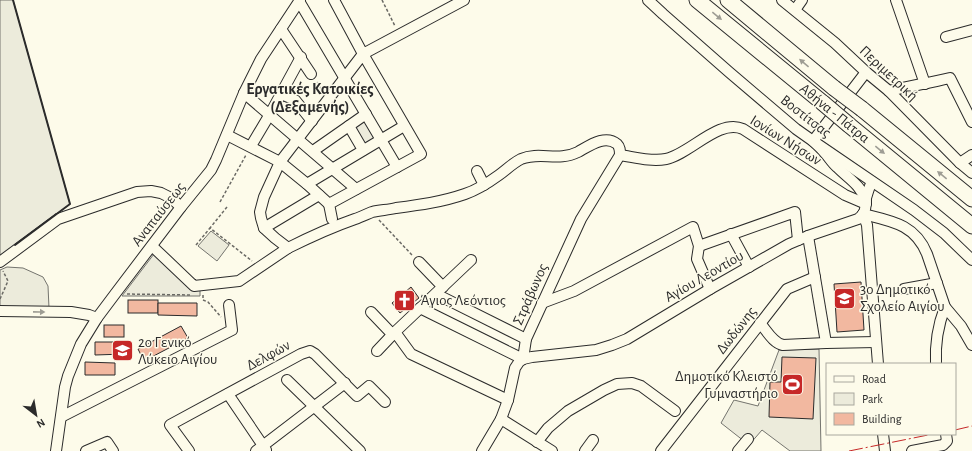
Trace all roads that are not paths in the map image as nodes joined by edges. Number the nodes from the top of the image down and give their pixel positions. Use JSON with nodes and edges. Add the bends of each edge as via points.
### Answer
{"nodes":[{"id":1,"x":300,"y":0,"type":"edge"},
{"id":2,"x":334,"y":0,"type":"edge"},
{"id":3,"x":648,"y":0,"type":"edge"},
{"id":4,"x":697,"y":0,"type":"edge"},
{"id":5,"x":728,"y":0,"type":"edge"},
{"id":6,"x":782,"y":0,"type":"edge"},
{"id":7,"x":802,"y":0,"type":"edge"},
{"id":8,"x":896,"y":0,"type":"edge"},
{"id":9,"x":458,"y":2,"type":"edge"},
{"id":10,"x":795,"y":10,"type":"junction"},
{"id":11,"x":281,"y":29,"type":"junction"},
{"id":12,"x":972,"y":30,"type":"edge"},
{"id":13,"x":946,"y":37,"type":"dead end"},
{"id":14,"x":363,"y":54,"type":"junction"},
{"id":15,"x":301,"y":57,"type":"junction"},
{"id":16,"x":866,"y":72,"type":"junction"},
{"id":17,"x":311,"y":74,"type":"road end"},
{"id":18,"x":345,"y":78,"type":"junction"},
{"id":19,"x":925,"y":84,"type":"junction"},
{"id":20,"x":889,"y":91,"type":"junction"},
{"id":21,"x":244,"y":92,"type":"junction"},
{"id":22,"x":281,"y":94,"type":"junction"},
{"id":23,"x":270,"y":114,"type":"junction"},
{"id":24,"x":366,"y":114,"type":"junction"},
{"id":25,"x":312,"y":121,"type":"junction"},
{"id":26,"x":972,"y":122,"type":"edge"},
{"id":27,"x":349,"y":126,"type":"junction"},
{"id":28,"x":404,"y":126,"type":"junction"},
{"id":29,"x":227,"y":135,"type":"junction"},
{"id":30,"x":298,"y":139,"type":"junction"},
{"id":31,"x":381,"y":139,"type":"junction"},
{"id":32,"x":813,"y":141,"type":"junction"},
{"id":33,"x":251,"y":146,"type":"junction"},
{"id":34,"x":363,"y":150,"type":"junction"},
{"id":35,"x":312,"y":151,"type":"junction"},
{"id":36,"x":620,"y":155,"type":"junction"},
{"id":37,"x":972,"y":155,"type":"edge"},
{"id":38,"x":280,"y":162,"type":"junction"},
{"id":39,"x":960,"y":163,"type":"junction"},
{"id":40,"x":397,"y":167,"type":"junction"},
{"id":41,"x":332,"y":168,"type":"junction"},
{"id":42,"x":477,"y":171,"type":"dead end"},
{"id":43,"x":972,"y":172,"type":"edge"},
{"id":44,"x":872,"y":182,"type":"junction"},
{"id":45,"x":306,"y":184,"type":"junction"},
{"id":46,"x":484,"y":186,"type":"junction"},
{"id":47,"x":356,"y":189,"type":"junction"},
{"id":48,"x":319,"y":194,"type":"junction"},
{"id":49,"x":972,"y":199,"type":"edge"},
{"id":50,"x":866,"y":203,"type":"junction"},
{"id":51,"x":329,"y":204,"type":"junction"},
{"id":52,"x":181,"y":207,"type":"junction"},
{"id":53,"x":863,"y":214,"type":"junction"},
{"id":54,"x":332,"y":219,"type":"dead end"},
{"id":55,"x":972,"y":226,"type":"edge"},
{"id":56,"x":264,"y":228,"type":"junction"},
{"id":57,"x":731,"y":234,"type":"junction"},
{"id":58,"x":808,"y":236,"type":"junction"},
{"id":59,"x":798,"y":240,"type":"junction"},
{"id":60,"x":152,"y":246,"type":"junction"},
{"id":61,"x":698,"y":246,"type":"junction"},
{"id":62,"x":288,"y":248,"type":"junction"},
{"id":63,"x":471,"y":260,"type":"dead end"},
{"id":64,"x":972,"y":260,"type":"edge"},
{"id":65,"x":419,"y":262,"type":"road end"},
{"id":66,"x":1,"y":266,"type":"edge"},
{"id":67,"x":749,"y":267,"type":"junction"},
{"id":68,"x":815,"y":278,"type":"junction"},
{"id":69,"x":937,"y":283,"type":"junction"},
{"id":70,"x":710,"y":289,"type":"junction"},
{"id":71,"x":904,"y":289,"type":"dead end"},
{"id":72,"x":439,"y":290,"type":"junction"},
{"id":73,"x":542,"y":303,"type":"junction"},
{"id":74,"x":229,"y":305,"type":"dead end"},
{"id":75,"x":945,"y":307,"type":"junction"},
{"id":76,"x":420,"y":308,"type":"junction"},
{"id":77,"x":0,"y":311,"type":"edge"},
{"id":78,"x":371,"y":312,"type":"dead end"},
{"id":79,"x":97,"y":318,"type":"junction"},
{"id":80,"x":760,"y":323,"type":"junction"},
{"id":81,"x":394,"y":333,"type":"junction"},
{"id":82,"x":526,"y":339,"type":"junction"},
{"id":83,"x":876,"y":342,"type":"junction"},
{"id":84,"x":826,"y":343,"type":"junction"},
{"id":85,"x":972,"y":345,"type":"edge"},
{"id":86,"x":377,"y":351,"type":"dead end"},
{"id":87,"x":523,"y":359,"type":"junction"},
{"id":88,"x":878,"y":363,"type":"edge"},
{"id":89,"x":936,"y":363,"type":"edge"},
{"id":90,"x":287,"y":380,"type":"dead end"},
{"id":91,"x":344,"y":383,"type":"junction"},
{"id":92,"x":228,"y":394,"type":"junction"},
{"id":93,"x":508,"y":400,"type":"junction"},
{"id":94,"x":385,"y":402,"type":"dead end"},
{"id":95,"x":314,"y":406,"type":"junction"},
{"id":96,"x":675,"y":411,"type":"dead end"},
{"id":97,"x":61,"y":417,"type":"junction"},
{"id":98,"x":500,"y":419,"type":"junction"},
{"id":99,"x":883,"y":435,"type":"edge"},
{"id":100,"x":946,"y":437,"type":"edge"},
{"id":101,"x":748,"y":439,"type":"dead end"},
{"id":102,"x":593,"y":440,"type":"dead end"},
{"id":103,"x":537,"y":442,"type":"junction"},
{"id":104,"x":110,"y":447,"type":"edge"},
{"id":105,"x":262,"y":449,"type":"edge"},
{"id":106,"x":549,"y":450,"type":"edge"},
{"id":107,"x":59,"y":451,"type":"edge"},
{"id":108,"x":86,"y":451,"type":"edge"},
{"id":109,"x":189,"y":451,"type":"edge"},
{"id":110,"x":360,"y":451,"type":"edge"},
{"id":111,"x":482,"y":451,"type":"edge"},
{"id":112,"x":585,"y":451,"type":"edge"},
{"id":113,"x":661,"y":451,"type":"edge"},
{"id":114,"x":738,"y":451,"type":"edge"},
{"id":115,"x":884,"y":451,"type":"edge"},
{"id":116,"x":912,"y":451,"type":"edge"}],
"edges":[{"from":1,"to":11,"type":"street","name":"Αναπαύσεως"},
{"from":1,"to":18,"type":"street"},
{"from":2,"to":14,"type":"street"},
{"from":3,"to":32,"type":"street","name":"Βοστίτσας","via":[[735,77]]},
{"from":4,"to":55,"type":"highway","name":"Αθήνα - Πάτρα","one_way":true,"bridge":true},
{"from":49,"to":5,"type":"highway","name":"Αθήνα - Πάτρα","one_way":true,"bridge":true},
{"from":6,"to":10,"type":"street","name":"Περιμετρική"},
{"from":7,"to":10,"type":"street"},
{"from":8,"to":19,"type":"street"},
{"from":9,"to":14,"type":"street"},
{"from":10,"to":16,"type":"street","name":"Περιμετρική"},
{"from":11,"to":15,"type":"street"},
{"from":11,"to":21,"type":"street","name":"Αναπαύσεως","via":[[261,59]]},
{"from":12,"to":13,"type":"street"},
{"from":14,"to":18,"type":"street"},
{"from":14,"to":28,"type":"street"},
{"from":15,"to":17,"type":"street"},
{"from":15,"to":22,"type":"street"},
{"from":16,"to":20,"type":"street","name":"Περιμετρική"},
{"from":16,"to":32,"type":"street"},
{"from":18,"to":24,"type":"street"},
{"from":18,"to":25,"type":"street"},
{"from":19,"to":20,"type":"street"},
{"from":19,"to":26,"type":"street","via":[[950,78]]},
{"from":20,"to":39,"type":"street","name":"Περιμετρική"},
{"from":21,"to":23,"type":"street"},
{"from":21,"to":29,"type":"street","name":"Αναπαύσεως"},
{"from":22,"to":23,"type":"street"},
{"from":22,"to":25,"type":"street","via":[[295,100]]},
{"from":23,"to":30,"type":"street"},
{"from":23,"to":33,"type":"street"},
{"from":24,"to":27,"type":"street"},
{"from":24,"to":31,"type":"street"},
{"from":25,"to":30,"type":"street"},
{"from":27,"to":34,"type":"street"},
{"from":27,"to":35,"type":"street"},
{"from":28,"to":31,"type":"street"},
{"from":28,"to":40,"type":"street","via":[[421,154]]},
{"from":29,"to":33,"type":"street"},
{"from":29,"to":52,"type":"street","name":"Αναπαύσεως","via":[[211,170]]},
{"from":30,"to":35,"type":"street"},
{"from":30,"to":38,"type":"street"},
{"from":31,"to":34,"type":"street"},
{"from":31,"to":40,"type":"street"},
{"from":32,"to":44,"type":"street","name":"Βοστίτσας"},
{"from":32,"to":50,"type":"street","via":[[854,182],[864,194]]},
{"from":33,"to":38,"type":"street"},
{"from":34,"to":41,"type":"street"},
{"from":35,"to":41,"type":"street"},
{"from":36,"to":46,"type":"street","via":[[619,146],[613,141],[602,140],[565,156],[528,157],[516,162]]},
{"from":36,"to":50,"type":"street","name":"Ιονίων Νήσων","via":[[653,160],[667,159],[682,153],[719,130],[735,126],[846,196]]},
{"from":36,"to":73,"type":"street","name":"Στράβωνος","via":[[581,219]]},
{"from":37,"to":39,"type":"street"},
{"from":38,"to":45,"type":"street"},
{"from":38,"to":56,"type":"street","via":[[260,212]]},
{"from":39,"to":43,"type":"street","name":"Περιμετρική"},
{"from":40,"to":47,"type":"street"},
{"from":41,"to":45,"type":"street"},
{"from":41,"to":47,"type":"street"},
{"from":42,"to":46,"type":"street"},
{"from":44,"to":50,"type":"street","via":[[868,188]]},
{"from":44,"to":64,"type":"street","name":"Βοστίτσας","via":[[944,233]]},
{"from":45,"to":48,"type":"street"},
{"from":46,"to":62,"type":"street","via":[[442,201],[372,212]]},
{"from":47,"to":51,"type":"street"},
{"from":48,"to":51,"type":"street"},
{"from":48,"to":56,"type":"street"},
{"from":50,"to":53,"type":"street"},
{"from":51,"to":54,"type":"street"},
{"from":52,"to":60,"type":"street","name":"Αναπαύσεως"},
{"from":52,"to":66,"type":"street","via":[[161,193],[137,192],[58,220]]},
{"from":53,"to":58,"type":"street","name":"Αγίου Λεοντίου","via":[[855,220]]},
{"from":53,"to":69,"type":"street","via":[[897,223],[916,235],[926,250]]},
{"from":53,"to":83,"type":"street","via":[[867,225]]},
{"from":56,"to":62,"type":"street"},
{"from":57,"to":59,"type":"street","via":[[795,212]]},
{"from":57,"to":61,"type":"street"},
{"from":57,"to":67,"type":"street"},
{"from":58,"to":59,"type":"street","name":"Αγίου Λεοντίου"},
{"from":58,"to":68,"type":"street"},
{"from":59,"to":67,"type":"street","name":"Αγίου Λεοντίου"},
{"from":60,"to":62,"type":"street","via":[[194,286],[239,281]]},
{"from":60,"to":79,"type":"street","name":"Αναπαύσεως"},
{"from":61,"to":70,"type":"street","via":[[698,259]]},
{"from":61,"to":73,"type":"street","via":[[693,227],[574,291]]},
{"from":63,"to":72,"type":"street"},
{"from":65,"to":72,"type":"street"},
{"from":67,"to":70,"type":"street","name":"Αγίου Λεοντίου"},
{"from":68,"to":80,"type":"street","name":"Δωδώνης","via":[[787,289]]},
{"from":68,"to":84,"type":"street"},
{"from":69,"to":71,"type":"street"},
{"from":69,"to":75,"type":"street"},
{"from":70,"to":87,"type":"street","name":"Αγίου Λεοντίου","via":[[612,346]]},
{"from":72,"to":76,"type":"street"},
{"from":72,"to":82,"type":"street"},
{"from":73,"to":82,"type":"street","name":"Στράβωνος"},
{"from":74,"to":97,"type":"street","via":[[232,330]]},
{"from":75,"to":85,"type":"street","via":[[961,326]]},
{"from":75,"to":89,"type":"street","via":[[941,317]]},
{"from":76,"to":81,"type":"street"},
{"from":76,"to":87,"type":"street"},
{"from":77,"to":79,"type":"street","one_way":true,"via":[[71,312],[89,314]]},
{"from":78,"to":81,"type":"street"},
{"from":79,"to":97,"type":"street","name":"Αναπαύσεως","via":[[81,344],[68,376]]},
{"from":80,"to":84,"type":"street","via":[[778,344]]},
{"from":80,"to":113,"type":"street","name":"Δωδώνης"},
{"from":81,"to":86,"type":"street"},
{"from":81,"to":93,"type":"street","via":[[411,354]]},
{"from":82,"to":87,"type":"street","name":"Στράβωνος"},
{"from":83,"to":84,"type":"street"},
{"from":83,"to":88,"type":"street"},
{"from":87,"to":93,"type":"street","name":"Στράβωνος","via":[[514,368]]},
{"from":90,"to":95,"type":"street"},
{"from":91,"to":92,"type":"street","name":"Δελφών","via":[[310,352],[301,354]]},
{"from":91,"to":94,"type":"street","name":"Δελφών","via":[[357,396],[369,386]]},
{"from":91,"to":95,"type":"street"},
{"from":92,"to":105,"type":"street"},
{"from":92,"to":109,"type":"street","name":"Δελφών","via":[[170,425]]},
{"from":93,"to":98,"type":"street","name":"Στράβωνος"},
{"from":95,"to":105,"type":"street"},
{"from":95,"to":110,"type":"street"},
{"from":96,"to":103,"type":"street","via":[[642,386],[632,383],[617,384],[568,411],[548,428]]},
{"from":97,"to":107,"type":"street","name":"Αναπαύσεως"},
{"from":98,"to":103,"type":"street"},
{"from":98,"to":111,"type":"street","name":"Στράβωνος"},
{"from":99,"to":115,"type":"street"},
{"from":100,"to":116,"type":"street","via":[[946,443],[943,445]]},
{"from":101,"to":114,"type":"street"},
{"from":102,"to":112,"type":"street"},
{"from":103,"to":106,"type":"street"},
{"from":104,"to":108,"type":"street"}]}
